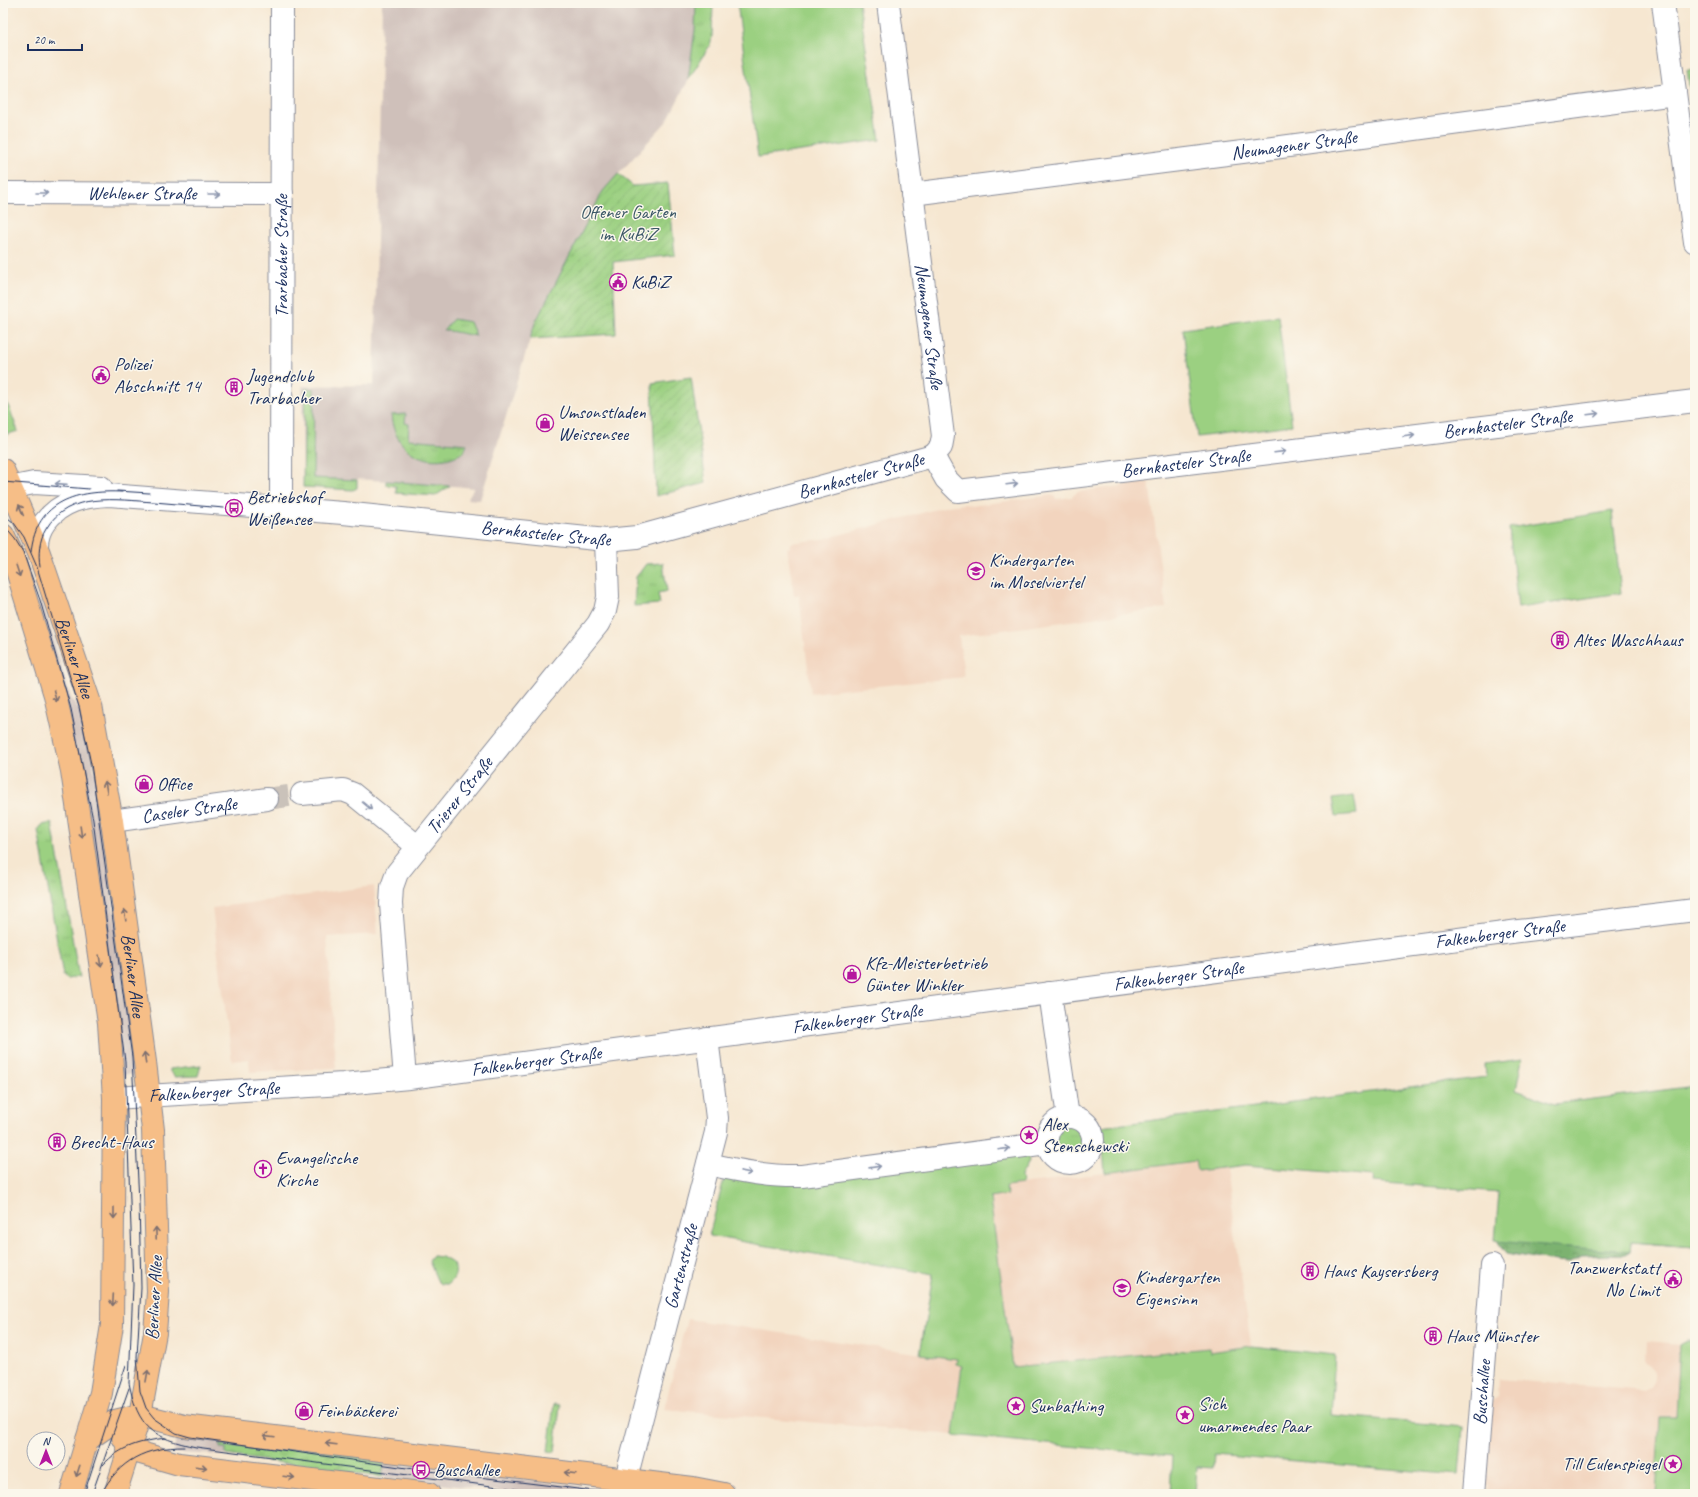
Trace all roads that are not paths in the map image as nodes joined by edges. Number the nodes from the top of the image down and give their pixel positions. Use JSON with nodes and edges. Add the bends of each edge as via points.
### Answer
{"nodes":[{"id":1,"x":282,"y":3,"type":"edge"},
{"id":2,"x":888,"y":3,"type":"edge"},
{"id":3,"x":1663,"y":3,"type":"edge"},
{"id":4,"x":1675,"y":94,"type":"junction"},
{"id":5,"x":3,"y":193,"type":"edge"},
{"id":6,"x":282,"y":194,"type":"junction"},
{"id":7,"x":912,"y":194,"type":"junction"},
{"id":8,"x":1695,"y":242,"type":"edge"},
{"id":9,"x":1695,"y":401,"type":"edge"},
{"id":10,"x":933,"y":456,"type":"junction"},
{"id":11,"x":3,"y":470,"type":"edge"},
{"id":12,"x":8,"y":491,"type":"edge"},
{"id":13,"x":155,"y":498,"type":"junction"},
{"id":14,"x":280,"y":508,"type":"junction"},
{"id":15,"x":3,"y":518,"type":"edge"},
{"id":16,"x":3,"y":535,"type":"edge"},
{"id":17,"x":606,"y":540,"type":"junction"},
{"id":18,"x":37,"y":546,"type":"junction"},
{"id":19,"x":46,"y":573,"type":"junction"},
{"id":20,"x":302,"y":794,"type":"tunnel mouth"},
{"id":21,"x":267,"y":799,"type":"tunnel mouth"},
{"id":22,"x":112,"y":821,"type":"junction"},
{"id":23,"x":417,"y":846,"type":"junction"},
{"id":24,"x":1695,"y":910,"type":"edge"},
{"id":25,"x":1050,"y":993,"type":"junction"},
{"id":26,"x":707,"y":1038,"type":"junction"},
{"id":27,"x":405,"y":1078,"type":"junction"},
{"id":28,"x":149,"y":1097,"type":"junction"},
{"id":29,"x":114,"y":1098,"type":"junction"},
{"id":30,"x":1068,"y":1117,"type":"junction"},
{"id":31,"x":1047,"y":1143,"type":"junction"},
{"id":32,"x":708,"y":1164,"type":"junction"},
{"id":33,"x":1492,"y":1266,"type":"dead end"},
{"id":34,"x":101,"y":1393,"type":"junction"},
{"id":35,"x":140,"y":1415,"type":"junction"},
{"id":36,"x":115,"y":1421,"type":"junction"},
{"id":37,"x":87,"y":1440,"type":"junction"},
{"id":38,"x":130,"y":1450,"type":"junction"},
{"id":39,"x":624,"y":1487,"type":"edge"},
{"id":40,"x":71,"y":1494,"type":"edge"},
{"id":41,"x":115,"y":1494,"type":"edge"},
{"id":42,"x":429,"y":1494,"type":"edge"},
{"id":43,"x":724,"y":1494,"type":"edge"},
{"id":44,"x":1474,"y":1494,"type":"edge"}],
"edges":[{"from":1,"to":6,"type":"street","name":"Trarbacher Straße"},
{"from":2,"to":7,"type":"street","name":"Neumagener Straße"},
{"from":3,"to":4,"type":"street"},
{"from":4,"to":7,"type":"street","name":"Neumagener Straße"},
{"from":4,"to":8,"type":"street"},
{"from":5,"to":6,"type":"street","name":"Wehlener Straße","one_way":true},
{"from":6,"to":14,"type":"street","name":"Trarbacher Straße"},
{"from":7,"to":10,"type":"street","name":"Neumagener Straße","via":[[943,436],[941,447]]},
{"from":10,"to":9,"type":"street","name":"Bernkasteler Straße","one_way":true,"via":[[946,479],[958,491]]},
{"from":10,"to":17,"type":"street","name":"Bernkasteler Straße","via":[[655,534]]},
{"from":11,"to":12,"type":"main road","name":"Berliner Allee"},
{"from":13,"to":12,"type":"street","name":"Bernkasteler Straße","one_way":true,"via":[[113,488],[41,482]]},
{"from":18,"to":12,"type":"main road","name":"Berliner Allee","one_way":true},
{"from":13,"to":14,"type":"street","name":"Bernkasteler Straße"},
{"from":13,"to":18,"type":"street","name":"Bernkasteler Straße","via":[[109,495],[72,501],[49,517],[40,531]]},
{"from":14,"to":17,"type":"street","name":"Bernkasteler Straße"},
{"from":15,"to":19,"type":"main road","via":[[31,546]]},
{"from":16,"to":29,"type":"main road","name":"Berliner Allee","one_way":true,"via":[[15,562],[53,688],[72,771],[109,1023]]},
{"from":17,"to":23,"type":"street","name":"Trierer Straße","via":[[608,597],[605,611],[598,624]]},
{"from":18,"to":19,"type":"main road","name":"Berliner Allee"},
{"from":22,"to":19,"type":"main road","name":"Berliner Allee","one_way":true,"via":[[91,706]]},
{"from":20,"to":23,"type":"street","one_way":true,"via":[[342,790],[353,794]]},
{"from":21,"to":22,"type":"street","name":"Caseler Straße"},
{"from":28,"to":22,"type":"main road","name":"Berliner Allee","one_way":true},
{"from":23,"to":27,"type":"street","name":"Trierer Straße","via":[[397,873],[392,887],[391,904]]},
{"from":24,"to":25,"type":"street","name":"Falkenberger Straße"},
{"from":25,"to":26,"type":"street","name":"Falkenberger Straße"},
{"from":25,"to":30,"type":"street"},
{"from":26,"to":27,"type":"street","name":"Falkenberger Straße"},
{"from":26,"to":32,"type":"street","name":"Gartenstraße","via":[[717,1118]]},
{"from":27,"to":28,"type":"street","name":"Falkenberger Straße"},
{"from":28,"to":29,"type":"street","name":"Falkenberger Straße"},
{"from":35,"to":28,"type":"main road","name":"Berliner Allee","one_way":true,"via":[[158,1292]]},
{"from":29,"to":34,"type":"main road","name":"Berliner Allee","one_way":true,"via":[[112,1325]]},
{"from":30,"to":31,"type":"street","via":[[1054,1123],[1049,1129]]},
{"from":30,"to":31,"type":"street","via":[[1082,1121],[1088,1126],[1092,1140],[1088,1153],[1078,1162],[1064,1162],[1053,1156]]},
{"from":32,"to":31,"type":"street","one_way":true,"via":[[760,1175],[802,1176]]},
{"from":32,"to":39,"type":"street","name":"Gartenstraße"},
{"from":33,"to":44,"type":"street","name":"Buschallee"},
{"from":34,"to":36,"type":"main road"},
{"from":34,"to":37,"type":"main road","name":"Berliner Allee"},
{"from":35,"to":36,"type":"main road"},
{"from":35,"to":38,"type":"main road","name":"Berliner Allee"},
{"from":39,"to":35,"type":"main road","one_way":true,"via":[[184,1426]]},
{"from":36,"to":37,"type":"main road"},
{"from":36,"to":38,"type":"main road"},
{"from":37,"to":40,"type":"main road","name":"Berliner Allee","one_way":true},
{"from":38,"to":41,"type":"main road","name":"Berliner Allee"},
{"from":38,"to":42,"type":"main road","one_way":true,"via":[[179,1464]]},
{"from":39,"to":43,"type":"main road","via":[[693,1488]]}]}
